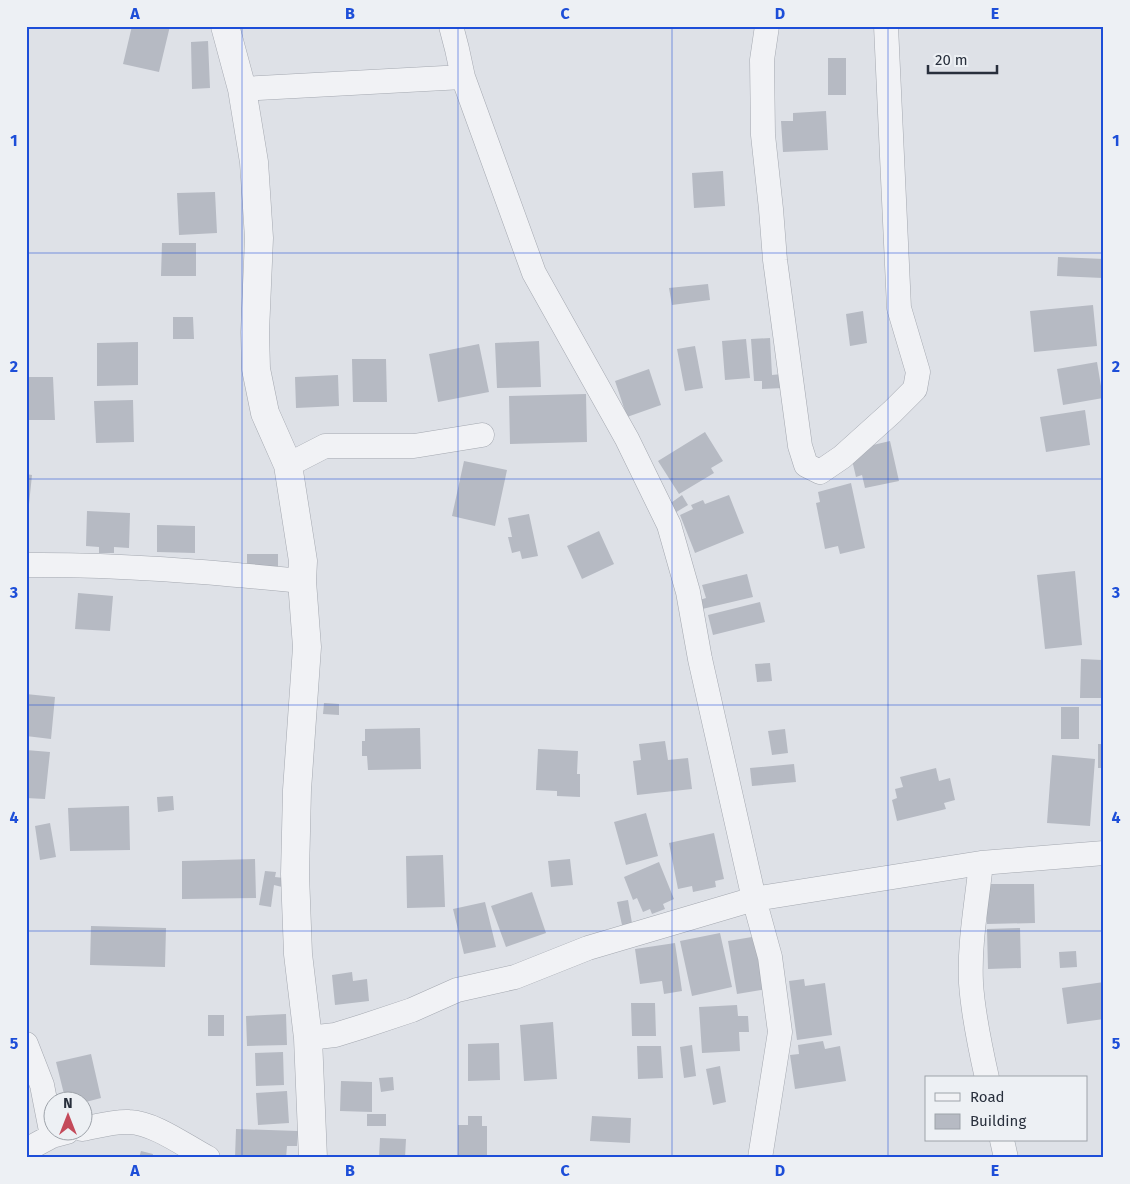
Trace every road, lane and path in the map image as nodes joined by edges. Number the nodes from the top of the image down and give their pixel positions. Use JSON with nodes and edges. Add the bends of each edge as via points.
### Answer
{"nodes":[{"id":1,"x":225,"y":26,"type":"edge"},
{"id":2,"x":451,"y":26,"type":"edge"},
{"id":3,"x":767,"y":26,"type":"edge"},
{"id":4,"x":886,"y":26,"type":"edge"},
{"id":5,"x":463,"y":77,"type":"junction"},
{"id":6,"x":242,"y":89,"type":"junction"},
{"id":7,"x":482,"y":435,"type":"dead end"},
{"id":8,"x":288,"y":465,"type":"junction"},
{"id":9,"x":26,"y":565,"type":"edge"},
{"id":10,"x":302,"y":581,"type":"junction"},
{"id":11,"x":1104,"y":853,"type":"edge"},
{"id":12,"x":981,"y":863,"type":"junction"},
{"id":13,"x":754,"y":899,"type":"junction"},
{"id":14,"x":308,"y":1038,"type":"junction"},
{"id":15,"x":26,"y":1044,"type":"edge"},
{"id":16,"x":987,"y":1076,"type":"edge"},
{"id":17,"x":44,"y":1092,"type":"edge"},
{"id":18,"x":92,"y":1127,"type":"edge"},
{"id":19,"x":44,"y":1142,"type":"edge"},
{"id":20,"x":1002,"y":1142,"type":"edge"},
{"id":21,"x":26,"y":1150,"type":"edge"},
{"id":22,"x":208,"y":1158,"type":"edge"},
{"id":23,"x":313,"y":1158,"type":"edge"},
{"id":24,"x":760,"y":1158,"type":"edge"},
{"id":25,"x":1006,"y":1158,"type":"edge"}],
"edges":[{"from":1,"to":6,"type":"street"},
{"from":2,"to":5,"type":"street"},
{"from":3,"to":4,"type":"street","via":[[762,60],[763,135],[775,260],[800,446],[806,465],[820,472],[842,457],[892,412],[914,389],[918,372],[899,308]]},
{"from":5,"to":6,"type":"street"},
{"from":5,"to":13,"type":"street","via":[[534,273],[627,439],[669,524],[688,592]]},
{"from":6,"to":8,"type":"street","via":[[254,162],[259,238],[256,369],[265,413]]},
{"from":7,"to":8,"type":"street","via":[[414,446],[324,446]]},
{"from":8,"to":10,"type":"street","via":[[303,561]]},
{"from":9,"to":10,"type":"street","via":[[170,570]]},
{"from":10,"to":14,"type":"street","via":[[307,647],[295,874],[298,954]]},
{"from":11,"to":12,"type":"street"},
{"from":12,"to":13,"type":"street"},
{"from":12,"to":16,"type":"street","via":[[971,982]]},
{"from":13,"to":14,"type":"street","via":[[588,948],[515,977],[457,990],[364,1026],[335,1035]]},
{"from":13,"to":24,"type":"street","via":[[770,957],[780,1032]]},
{"from":14,"to":23,"type":"street"},
{"from":15,"to":17,"type":"street"},
{"from":18,"to":22,"type":"street","via":[[130,1122],[149,1126]]},
{"from":19,"to":21,"type":"street"},
{"from":20,"to":25,"type":"street"}]}
